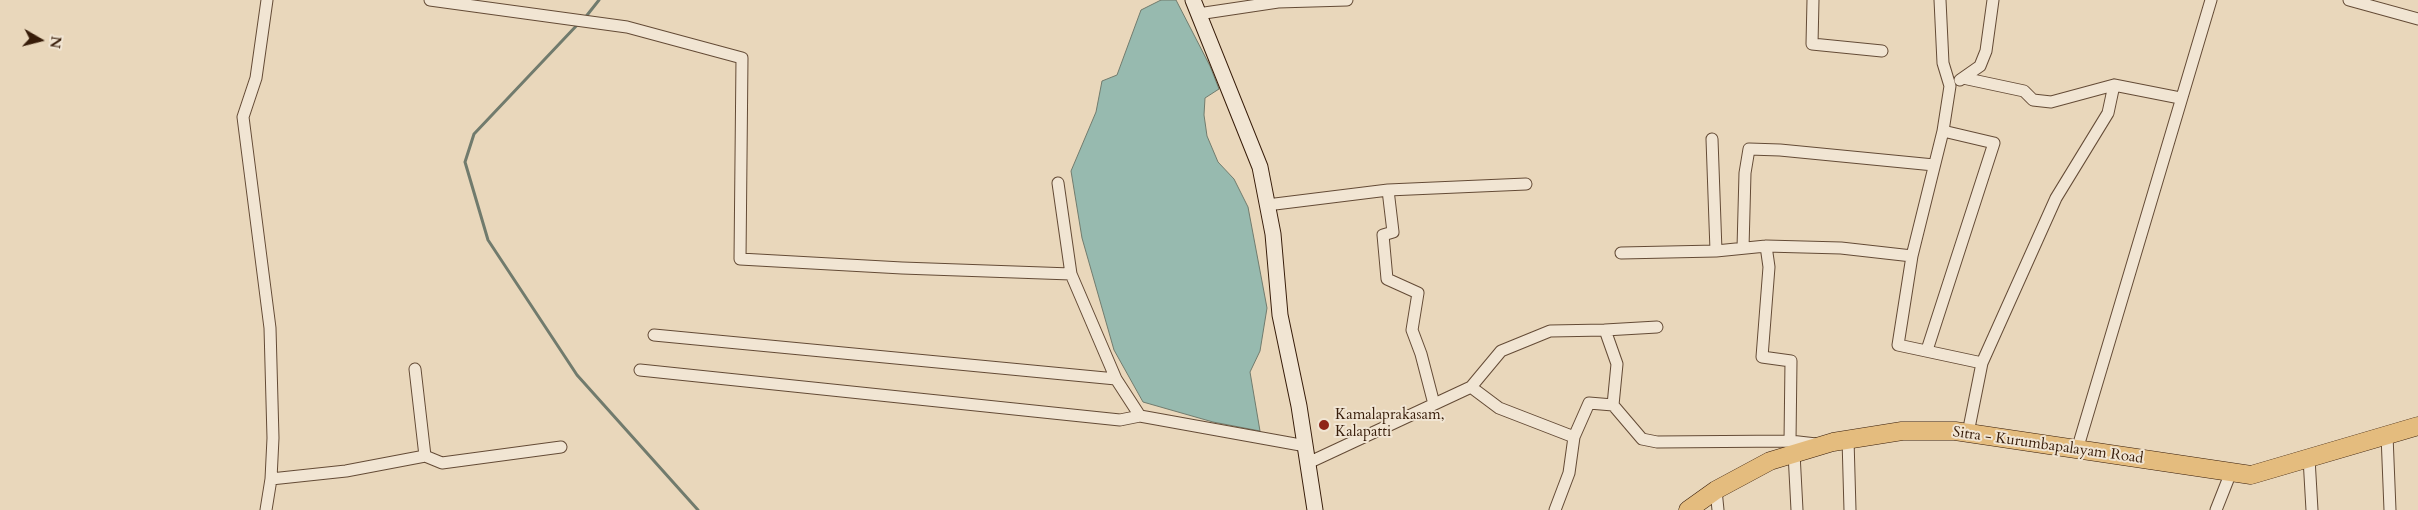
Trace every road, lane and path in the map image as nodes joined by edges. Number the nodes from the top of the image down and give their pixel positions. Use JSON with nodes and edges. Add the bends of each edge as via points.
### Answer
{"nodes":[{"id":1,"x":268,"y":0,"type":"edge"},
{"id":2,"x":430,"y":0,"type":"edge"},
{"id":3,"x":1347,"y":0,"type":"edge"},
{"id":4,"x":1813,"y":0,"type":"edge"},
{"id":5,"x":1940,"y":0,"type":"edge"},
{"id":6,"x":1993,"y":0,"type":"edge"},
{"id":7,"x":2211,"y":0,"type":"edge"},
{"id":8,"x":2349,"y":0,"type":"edge"},
{"id":9,"x":1298,"y":1,"type":"edge"},
{"id":10,"x":1196,"y":7,"type":"edge"},
{"id":11,"x":2418,"y":19,"type":"edge"},
{"id":12,"x":1882,"y":51,"type":"dead end"},
{"id":13,"x":1963,"y":78,"type":"junction"},
{"id":14,"x":1950,"y":86,"type":"junction"},
{"id":15,"x":2114,"y":86,"type":"junction"},
{"id":16,"x":2180,"y":98,"type":"junction"},
{"id":17,"x":1943,"y":131,"type":"junction"},
{"id":18,"x":1712,"y":139,"type":"dead end"},
{"id":19,"x":1934,"y":165,"type":"junction"},
{"id":20,"x":1058,"y":183,"type":"dead end"},
{"id":21,"x":1526,"y":184,"type":"dead end"},
{"id":22,"x":1388,"y":190,"type":"junction"},
{"id":23,"x":1267,"y":205,"type":"junction"},
{"id":24,"x":1766,"y":246,"type":"junction"},
{"id":25,"x":1743,"y":248,"type":"junction"},
{"id":26,"x":1716,"y":251,"type":"junction"},
{"id":27,"x":1621,"y":253,"type":"dead end"},
{"id":28,"x":1912,"y":256,"type":"junction"},
{"id":29,"x":1071,"y":274,"type":"junction"},
{"id":30,"x":1657,"y":327,"type":"dead end"},
{"id":31,"x":1605,"y":330,"type":"junction"},
{"id":32,"x":654,"y":334,"type":"dead end"},
{"id":33,"x":1927,"y":350,"type":"junction"},
{"id":34,"x":1982,"y":363,"type":"junction"},
{"id":35,"x":415,"y":369,"type":"dead end"},
{"id":36,"x":640,"y":370,"type":"dead end"},
{"id":37,"x":1116,"y":379,"type":"junction"},
{"id":38,"x":1471,"y":387,"type":"junction"},
{"id":39,"x":1434,"y":404,"type":"junction"},
{"id":40,"x":1613,"y":405,"type":"junction"},
{"id":41,"x":1140,"y":416,"type":"junction"},
{"id":42,"x":2418,"y":426,"type":"edge"},
{"id":43,"x":1968,"y":433,"type":"junction"},
{"id":44,"x":2387,"y":435,"type":"junction"},
{"id":45,"x":1574,"y":437,"type":"junction"},
{"id":46,"x":1848,"y":439,"type":"junction"},
{"id":47,"x":1306,"y":446,"type":"junction"},
{"id":48,"x":561,"y":447,"type":"dead end"},
{"id":49,"x":1792,"y":447,"type":"junction"},
{"id":50,"x":2078,"y":450,"type":"junction"},
{"id":51,"x":425,"y":456,"type":"junction"},
{"id":52,"x":2309,"y":458,"type":"junction"},
{"id":53,"x":1308,"y":463,"type":"junction"},
{"id":54,"x":2231,"y":472,"type":"junction"},
{"id":55,"x":271,"y":479,"type":"junction"},
{"id":56,"x":1716,"y":490,"type":"junction"},
{"id":57,"x":266,"y":510,"type":"edge"},
{"id":58,"x":1315,"y":510,"type":"edge"},
{"id":59,"x":1556,"y":510,"type":"edge"},
{"id":60,"x":1688,"y":510,"type":"edge"},
{"id":61,"x":1718,"y":510,"type":"edge"},
{"id":62,"x":1797,"y":510,"type":"edge"},
{"id":63,"x":1850,"y":510,"type":"edge"},
{"id":64,"x":2216,"y":510,"type":"edge"},
{"id":65,"x":2312,"y":510,"type":"edge"},
{"id":66,"x":2390,"y":510,"type":"edge"}],
"edges":[{"from":1,"to":55,"type":"street","via":[[256,78],[243,117],[270,328]]},
{"from":2,"to":29,"type":"street","via":[[627,27],[742,58],[740,259]]},
{"from":3,"to":9,"type":"street"},
{"from":4,"to":12,"type":"street","via":[[1812,44]]},
{"from":5,"to":14,"type":"street","via":[[1943,63]]},
{"from":6,"to":13,"type":"street","via":[[1986,51],[1980,66]]},
{"from":7,"to":16,"type":"street"},
{"from":8,"to":11,"type":"street"},
{"from":9,"to":10,"type":"street"},
{"from":10,"to":23,"type":"main road","via":[[1260,167]]},
{"from":13,"to":14,"type":"street"},
{"from":13,"to":15,"type":"street","via":[[2024,91],[2033,100],[2051,102]]},
{"from":14,"to":17,"type":"street"},
{"from":15,"to":16,"type":"street"},
{"from":15,"to":34,"type":"street","via":[[2108,113],[2056,198]]},
{"from":16,"to":50,"type":"street"},
{"from":17,"to":19,"type":"street"},
{"from":17,"to":33,"type":"street","via":[[1994,143]]},
{"from":18,"to":26,"type":"street"},
{"from":19,"to":25,"type":"street","via":[[1749,149]]},
{"from":19,"to":28,"type":"street"},
{"from":20,"to":29,"type":"street"},
{"from":21,"to":22,"type":"street"},
{"from":22,"to":23,"type":"street"},
{"from":22,"to":39,"type":"street","via":[[1393,232],[1383,235],[1387,280],[1418,293],[1412,330]]},
{"from":23,"to":47,"type":"main road","via":[[1273,234],[1280,316]]},
{"from":24,"to":25,"type":"street"},
{"from":24,"to":28,"type":"street","via":[[1841,248]]},
{"from":24,"to":49,"type":"street","via":[[1769,267],[1762,357],[1791,362]]},
{"from":25,"to":26,"type":"street"},
{"from":26,"to":27,"type":"street"},
{"from":28,"to":33,"type":"street","via":[[1898,345]]},
{"from":29,"to":37,"type":"street"},
{"from":30,"to":31,"type":"street"},
{"from":31,"to":38,"type":"street","via":[[1550,331],[1501,351]]},
{"from":31,"to":40,"type":"street","via":[[1617,364]]},
{"from":32,"to":37,"type":"street"},
{"from":33,"to":34,"type":"street"},
{"from":34,"to":43,"type":"street"},
{"from":35,"to":51,"type":"street"},
{"from":36,"to":41,"type":"street","via":[[1120,420]]},
{"from":37,"to":41,"type":"street"},
{"from":38,"to":39,"type":"street"},
{"from":38,"to":45,"type":"street","via":[[1499,408]]},
{"from":39,"to":53,"type":"street"},
{"from":40,"to":45,"type":"street","via":[[1589,403]]},
{"from":40,"to":49,"type":"street","via":[[1642,438],[1657,442]]},
{"from":41,"to":47,"type":"street"},
{"from":42,"to":44,"type":"main road","name":"Sitra - Kurumbapalayam Road"},
{"from":43,"to":46,"type":"main road","name":"Sitra - Kurumbapalayam Road","via":[[1902,431]]},
{"from":43,"to":50,"type":"main road","name":"Sitra - Kurumbapalayam Road"},
{"from":44,"to":52,"type":"main road","name":"Sitra - Kurumbapalayam Road"},
{"from":44,"to":66,"type":"street"},
{"from":45,"to":59,"type":"street","via":[[1570,473]]},
{"from":46,"to":49,"type":"main road","name":"Sitra - Kurumbapalayam Road"},
{"from":46,"to":63,"type":"street"},
{"from":47,"to":53,"type":"main road"},
{"from":48,"to":51,"type":"street","via":[[442,463]]},
{"from":49,"to":56,"type":"main road","name":"Sitra - Kurumbapalayam Road"},
{"from":49,"to":62,"type":"street"},
{"from":50,"to":54,"type":"main road","name":"Sitra - Kurumbapalayam Road"},
{"from":51,"to":55,"type":"street","via":[[346,471]]},
{"from":52,"to":54,"type":"main road","name":"Sitra - Kurumbapalayam Road","via":[[2250,475]]},
{"from":52,"to":65,"type":"street"},
{"from":53,"to":58,"type":"main road"},
{"from":54,"to":64,"type":"street"},
{"from":55,"to":57,"type":"street"},
{"from":56,"to":60,"type":"main road","name":"Sitra - Kurumbapalayam Road"},
{"from":56,"to":61,"type":"street"}]}
